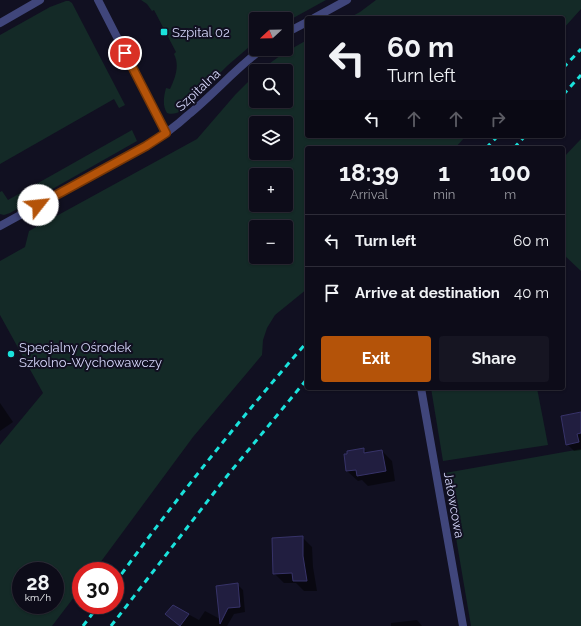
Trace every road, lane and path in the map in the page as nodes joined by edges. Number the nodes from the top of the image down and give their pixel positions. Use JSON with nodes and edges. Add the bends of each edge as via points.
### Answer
{"nodes":[{"id":1,"x":40,"y":0,"type":"edge"},
{"id":2,"x":98,"y":0,"type":"edge"},
{"id":3,"x":348,"y":0,"type":"edge"},
{"id":4,"x":318,"y":16,"type":"edge"},
{"id":5,"x":0,"y":23,"type":"edge"},
{"id":6,"x":305,"y":23,"type":"edge"},
{"id":7,"x":293,"y":29,"type":"edge"},
{"id":8,"x":252,"y":56,"type":"edge"},
{"id":9,"x":166,"y":133,"type":"junction"},
{"id":10,"x":0,"y":226,"type":"edge"},
{"id":11,"x":421,"y":390,"type":"edge"},
{"id":12,"x":463,"y":626,"type":"edge"}],
"edges":[{"from":1,"to":5,"type":"street"},
{"from":2,"to":9,"type":"street"},
{"from":3,"to":4,"type":"street"},
{"from":6,"to":7,"type":"street"},
{"from":8,"to":9,"type":"street","name":"Szpitalna"},
{"from":9,"to":10,"type":"street","name":"Szpitalna"},
{"from":11,"to":12,"type":"street","name":"Jałowcowa"}]}
